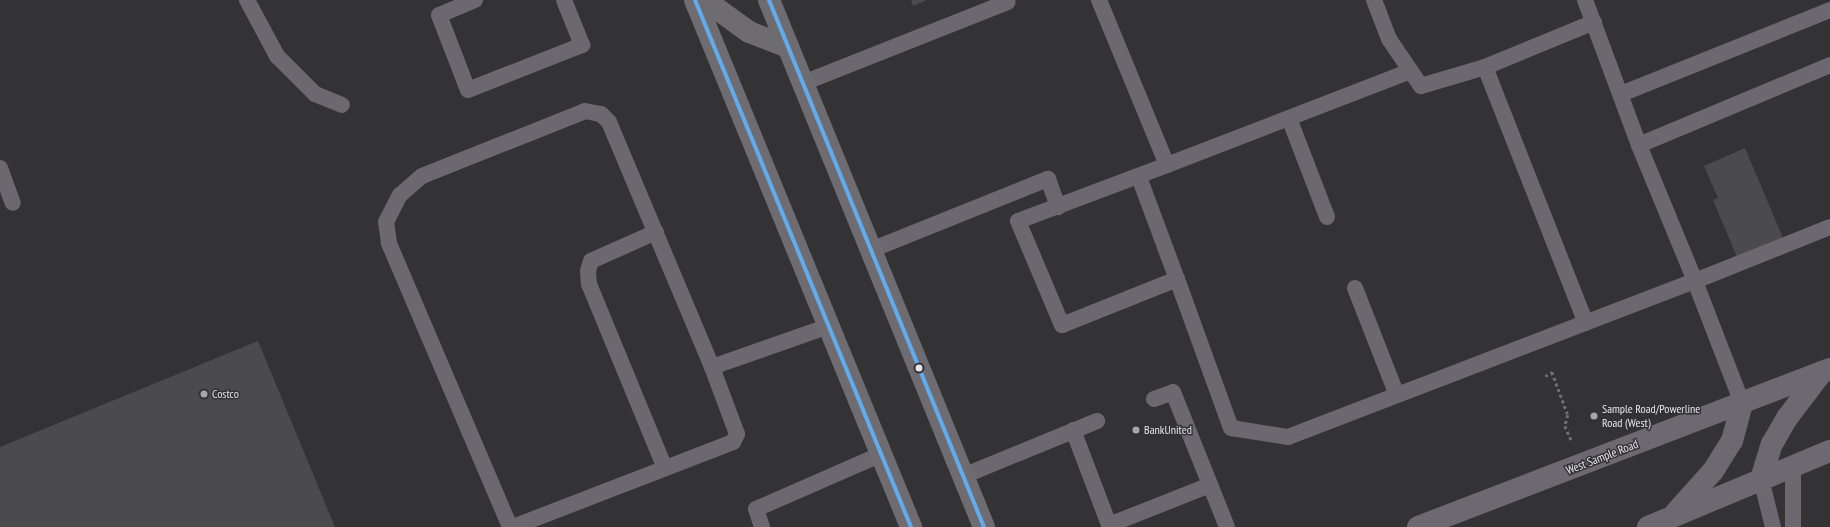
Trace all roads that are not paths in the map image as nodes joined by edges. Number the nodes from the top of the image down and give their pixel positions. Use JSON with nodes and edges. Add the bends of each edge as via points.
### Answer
{"nodes":[{"id":1,"x":247,"y":0,"type":"edge"},
{"id":2,"x":475,"y":0,"type":"edge"},
{"id":3,"x":564,"y":0,"type":"edge"},
{"id":4,"x":695,"y":0,"type":"edge"},
{"id":5,"x":705,"y":0,"type":"edge"},
{"id":6,"x":769,"y":0,"type":"edge"},
{"id":7,"x":1099,"y":0,"type":"edge"},
{"id":8,"x":1374,"y":0,"type":"edge"},
{"id":9,"x":1585,"y":0,"type":"edge"},
{"id":10,"x":1008,"y":2,"type":"dead end"},
{"id":11,"x":1830,"y":10,"type":"edge"},
{"id":12,"x":1594,"y":22,"type":"junction"},
{"id":13,"x":788,"y":47,"type":"junction"},
{"id":14,"x":1830,"y":65,"type":"edge"},
{"id":15,"x":1485,"y":67,"type":"junction"},
{"id":16,"x":1411,"y":71,"type":"junction"},
{"id":17,"x":803,"y":83,"type":"junction"},
{"id":18,"x":1621,"y":94,"type":"junction"},
{"id":19,"x":342,"y":105,"type":"dead end"},
{"id":20,"x":1289,"y":118,"type":"junction"},
{"id":21,"x":1639,"y":144,"type":"junction"},
{"id":22,"x":1168,"y":165,"type":"junction"},
{"id":23,"x":0,"y":168,"type":"edge"},
{"id":24,"x":1139,"y":177,"type":"junction"},
{"id":25,"x":13,"y":203,"type":"dead end"},
{"id":26,"x":1058,"y":207,"type":"junction"},
{"id":27,"x":1328,"y":217,"type":"dead end"},
{"id":28,"x":1830,"y":227,"type":"edge"},
{"id":29,"x":656,"y":232,"type":"junction"},
{"id":30,"x":871,"y":250,"type":"junction"},
{"id":31,"x":1177,"y":279,"type":"junction"},
{"id":32,"x":1695,"y":281,"type":"junction"},
{"id":33,"x":1355,"y":288,"type":"dead end"},
{"id":34,"x":1586,"y":323,"type":"junction"},
{"id":35,"x":829,"y":326,"type":"junction"},
{"id":36,"x":712,"y":367,"type":"junction"},
{"id":37,"x":1826,"y":371,"type":"edge"},
{"id":38,"x":1397,"y":396,"type":"junction"},
{"id":39,"x":1154,"y":399,"type":"dead end"},
{"id":40,"x":1742,"y":403,"type":"junction"},
{"id":41,"x":1097,"y":421,"type":"dead end"},
{"id":42,"x":1073,"y":430,"type":"junction"},
{"id":43,"x":1830,"y":451,"type":"edge"},
{"id":44,"x":882,"y":454,"type":"junction"},
{"id":45,"x":1793,"y":466,"type":"junction"},
{"id":46,"x":665,"y":468,"type":"junction"},
{"id":47,"x":963,"y":476,"type":"junction"},
{"id":48,"x":1761,"y":479,"type":"junction"},
{"id":49,"x":1210,"y":485,"type":"junction"},
{"id":50,"x":1672,"y":516,"type":"junction"},
{"id":51,"x":510,"y":527,"type":"edge"},
{"id":52,"x":513,"y":527,"type":"edge"},
{"id":53,"x":762,"y":527,"type":"edge"},
{"id":54,"x":911,"y":527,"type":"edge"},
{"id":55,"x":984,"y":527,"type":"edge"},
{"id":56,"x":1226,"y":527,"type":"edge"},
{"id":57,"x":1418,"y":527,"type":"edge"},
{"id":58,"x":1648,"y":527,"type":"edge"},
{"id":59,"x":1773,"y":527,"type":"edge"},
{"id":60,"x":1792,"y":527,"type":"edge"}],
"edges":[{"from":1,"to":19,"type":"lane","via":[[277,56],[315,94]]},
{"from":2,"to":3,"type":"lane","via":[[439,15],[468,90],[582,45]]},
{"from":4,"to":35,"type":"main road"},
{"from":5,"to":13,"type":"main road","via":[[749,32]]},
{"from":6,"to":13,"type":"main road"},
{"from":7,"to":22,"type":"lane"},
{"from":8,"to":16,"type":"lane","via":[[1389,39]]},
{"from":9,"to":12,"type":"lane"},
{"from":10,"to":17,"type":"lane"},
{"from":11,"to":18,"type":"lane"},
{"from":12,"to":15,"type":"lane"},
{"from":12,"to":18,"type":"lane"},
{"from":13,"to":17,"type":"main road"},
{"from":14,"to":21,"type":"lane"},
{"from":15,"to":16,"type":"lane","via":[[1421,86]]},
{"from":15,"to":34,"type":"lane"},
{"from":16,"to":20,"type":"lane"},
{"from":17,"to":30,"type":"main road"},
{"from":18,"to":21,"type":"lane"},
{"from":20,"to":22,"type":"lane"},
{"from":20,"to":27,"type":"lane"},
{"from":21,"to":32,"type":"lane"},
{"from":22,"to":24,"type":"lane"},
{"from":23,"to":25,"type":"lane"},
{"from":24,"to":26,"type":"lane"},
{"from":24,"to":31,"type":"lane"},
{"from":26,"to":30,"type":"lane","via":[[1048,179]]},
{"from":26,"to":31,"type":"lane","via":[[1018,221],[1062,325]]},
{"from":28,"to":32,"type":"lane"},
{"from":29,"to":36,"type":"lane"},
{"from":29,"to":46,"type":"lane","via":[[590,261],[588,271],[589,284]]},
{"from":29,"to":51,"type":"lane","via":[[610,122],[601,114],[585,111],[422,176],[400,195],[386,222],[389,243]]},
{"from":30,"to":47,"type":"main road"},
{"from":31,"to":38,"type":"lane","via":[[1231,428],[1288,437]]},
{"from":32,"to":34,"type":"lane"},
{"from":32,"to":40,"type":"lane"},
{"from":33,"to":38,"type":"lane"},
{"from":34,"to":38,"type":"lane"},
{"from":35,"to":36,"type":"lane"},
{"from":35,"to":44,"type":"main road"},
{"from":36,"to":46,"type":"lane","via":[[737,434],[733,442]]},
{"from":37,"to":40,"type":"main road","name":"West Sample Road"},
{"from":37,"to":48,"type":"main road","via":[[1772,444]]},
{"from":39,"to":49,"type":"lane","via":[[1173,392]]},
{"from":40,"to":50,"type":"main road","via":[[1732,441],[1713,471]]},
{"from":40,"to":57,"type":"main road","name":"West Sample Road"},
{"from":41,"to":42,"type":"lane"},
{"from":42,"to":47,"type":"lane"},
{"from":42,"to":49,"type":"lane","via":[[1109,525]]},
{"from":43,"to":45,"type":"main road"},
{"from":44,"to":53,"type":"lane","via":[[756,509]]},
{"from":44,"to":54,"type":"main road"},
{"from":45,"to":48,"type":"main road"},
{"from":45,"to":60,"type":"lane"},
{"from":46,"to":52,"type":"lane"},
{"from":47,"to":55,"type":"main road"},
{"from":48,"to":50,"type":"main road"},
{"from":48,"to":59,"type":"lane"},
{"from":49,"to":56,"type":"lane"},
{"from":50,"to":58,"type":"main road"}]}
